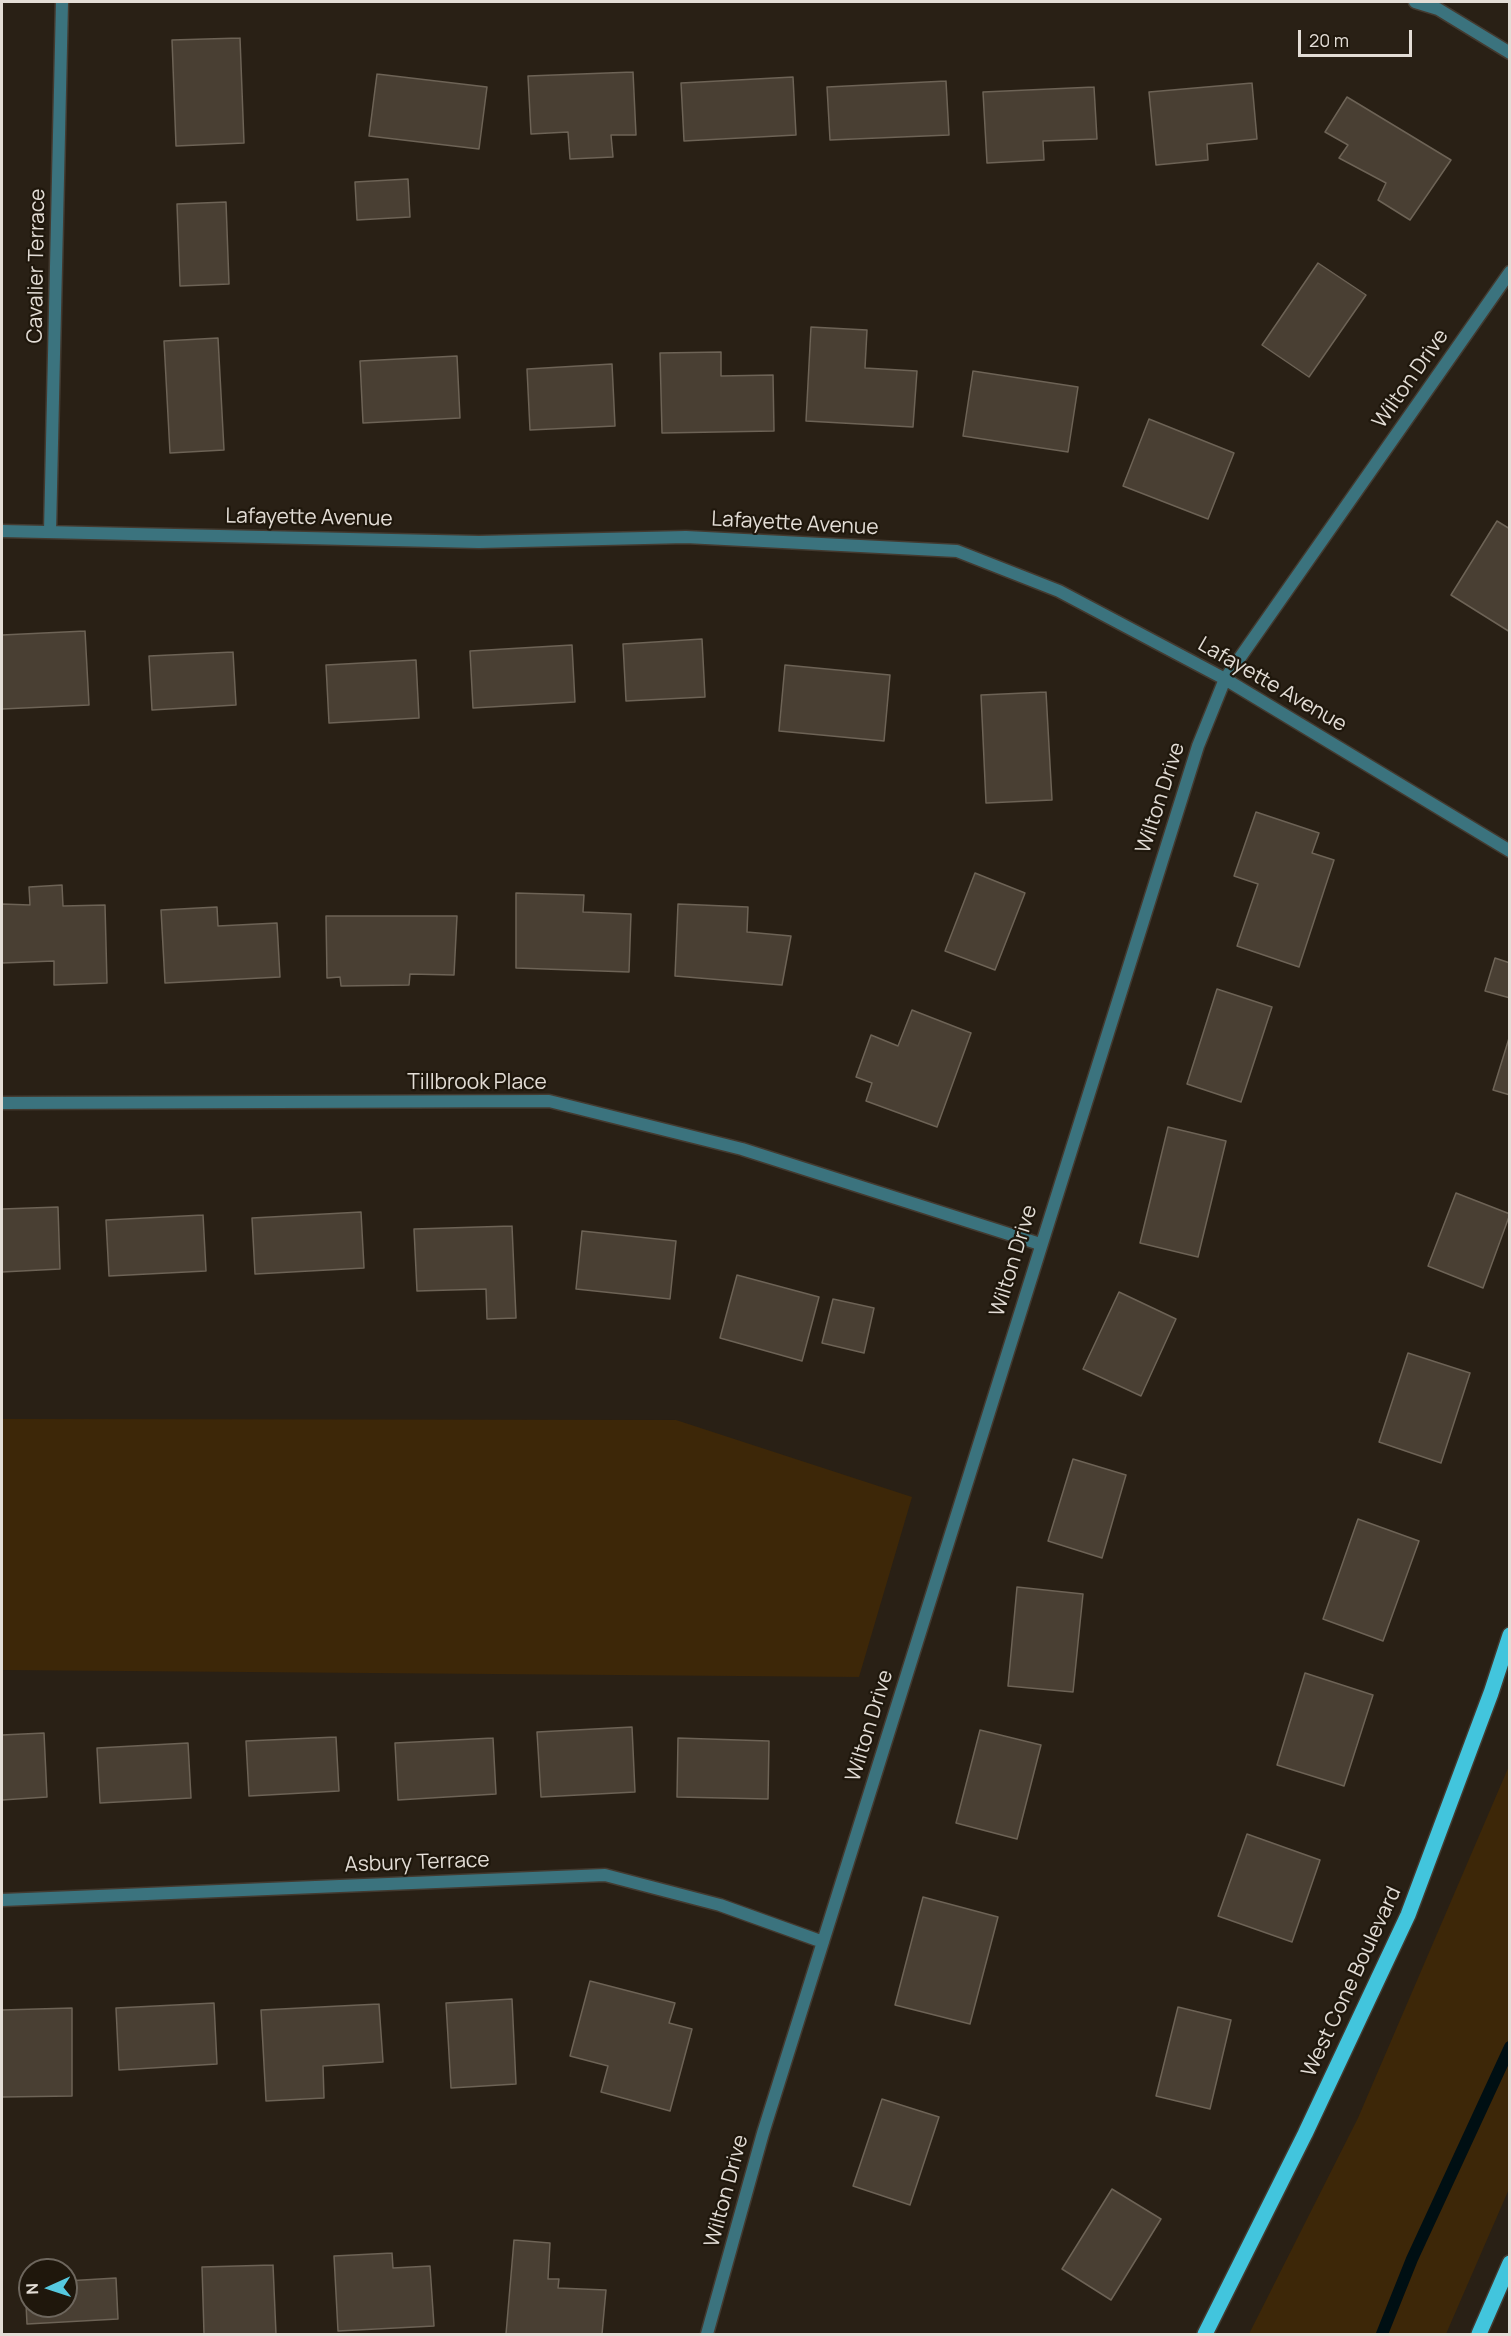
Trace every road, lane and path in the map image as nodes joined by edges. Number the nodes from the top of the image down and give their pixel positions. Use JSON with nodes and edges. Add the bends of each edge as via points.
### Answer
{"nodes":[{"id":1,"x":63,"y":2,"type":"edge"},
{"id":2,"x":1415,"y":2,"type":"edge"},
{"id":3,"x":1509,"y":53,"type":"edge"},
{"id":4,"x":1509,"y":272,"type":"edge"},
{"id":5,"x":2,"y":531,"type":"edge"},
{"id":6,"x":50,"y":531,"type":"junction"},
{"id":7,"x":1225,"y":679,"type":"junction"},
{"id":8,"x":1509,"y":851,"type":"edge"},
{"id":9,"x":2,"y":1103,"type":"edge"},
{"id":10,"x":1040,"y":1244,"type":"junction"},
{"id":11,"x":1509,"y":1635,"type":"edge"},
{"id":12,"x":2,"y":1900,"type":"edge"},
{"id":13,"x":824,"y":1942,"type":"junction"},
{"id":14,"x":1509,"y":2263,"type":"edge"},
{"id":15,"x":708,"y":2334,"type":"edge"},
{"id":16,"x":1205,"y":2334,"type":"edge"},
{"id":17,"x":1479,"y":2334,"type":"edge"}],
"edges":[{"from":1,"to":6,"type":"street","name":"Cavalier Terrace"},
{"from":2,"to":3,"type":"street","via":[[1438,9]]},
{"from":4,"to":7,"type":"street","name":"Wilton Drive"},
{"from":5,"to":6,"type":"street","name":"Lafayette Avenue"},
{"from":6,"to":7,"type":"street","name":"Lafayette Avenue","via":[[479,542],[686,537],[957,551],[1059,591]]},
{"from":7,"to":8,"type":"street","name":"Lafayette Avenue"},
{"from":7,"to":10,"type":"street","name":"Wilton Drive","via":[[1198,746]]},
{"from":9,"to":10,"type":"street","name":"Tillbrook Place","via":[[549,1101],[742,1149]]},
{"from":10,"to":13,"type":"street","name":"Wilton Drive"},
{"from":11,"to":16,"type":"main road","name":"West Cone Boulevard","via":[[1408,1916]]},
{"from":12,"to":13,"type":"street","name":"Asbury Terrace","via":[[606,1875],[720,1905]]},
{"from":13,"to":15,"type":"street","name":"Wilton Drive","via":[[763,2133]]},
{"from":14,"to":17,"type":"main road"}]}
